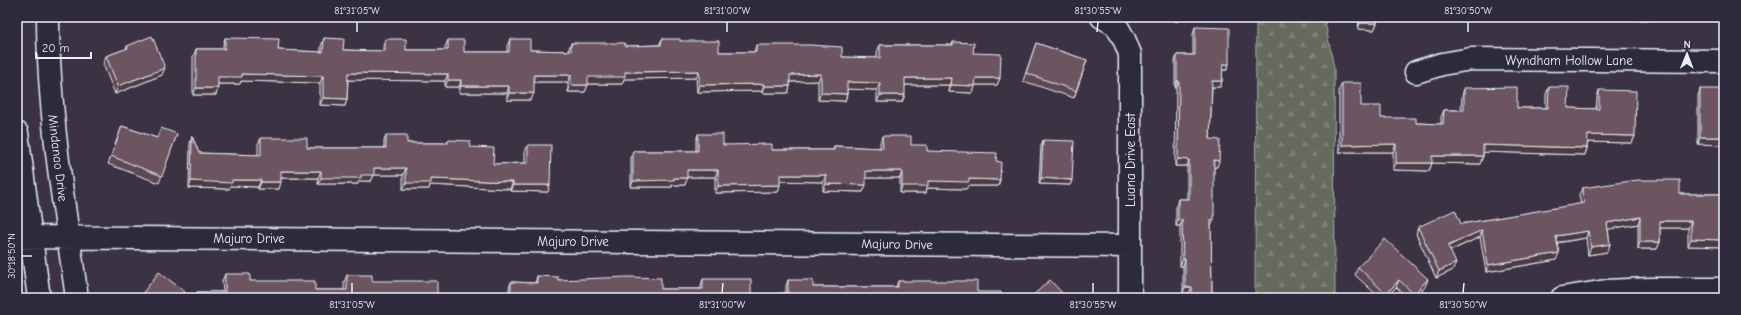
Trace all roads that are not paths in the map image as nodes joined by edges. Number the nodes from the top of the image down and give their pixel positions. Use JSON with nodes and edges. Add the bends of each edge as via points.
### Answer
{"nodes":[{"id":1,"x":48,"y":17,"type":"edge"},
{"id":2,"x":1109,"y":21,"type":"edge"},
{"id":3,"x":1724,"y":60,"type":"edge"},
{"id":4,"x":1416,"y":72,"type":"dead end"},
{"id":5,"x":17,"y":133,"type":"edge"},
{"id":6,"x":24,"y":237,"type":"edge"},
{"id":7,"x":69,"y":237,"type":"junction"},
{"id":8,"x":1130,"y":246,"type":"junction"},
{"id":9,"x":1724,"y":289,"type":"edge"},
{"id":10,"x":39,"y":298,"type":"edge"},
{"id":11,"x":78,"y":298,"type":"edge"},
{"id":12,"x":1130,"y":298,"type":"edge"},
{"id":13,"x":1562,"y":298,"type":"edge"}],
"edges":[{"from":1,"to":7,"type":"street","name":"Mindanao Drive","via":[[52,103]]},
{"from":2,"to":8,"type":"street","name":"Luana Drive East","via":[[1124,39],[1130,54]]},
{"from":3,"to":4,"type":"street","name":"Wyndham Hollow Lane","via":[[1471,59]]},
{"from":5,"to":6,"type":"street"},
{"from":6,"to":7,"type":"street","name":"Majuro Drive"},
{"from":6,"to":10,"type":"street"},
{"from":7,"to":8,"type":"street","name":"Majuro Drive"},
{"from":7,"to":11,"type":"street","name":"Mindanao Drive"},
{"from":8,"to":12,"type":"street","name":"Luana Drive East"},
{"from":9,"to":13,"type":"street","via":[[1651,288],[1606,291]]}]}
